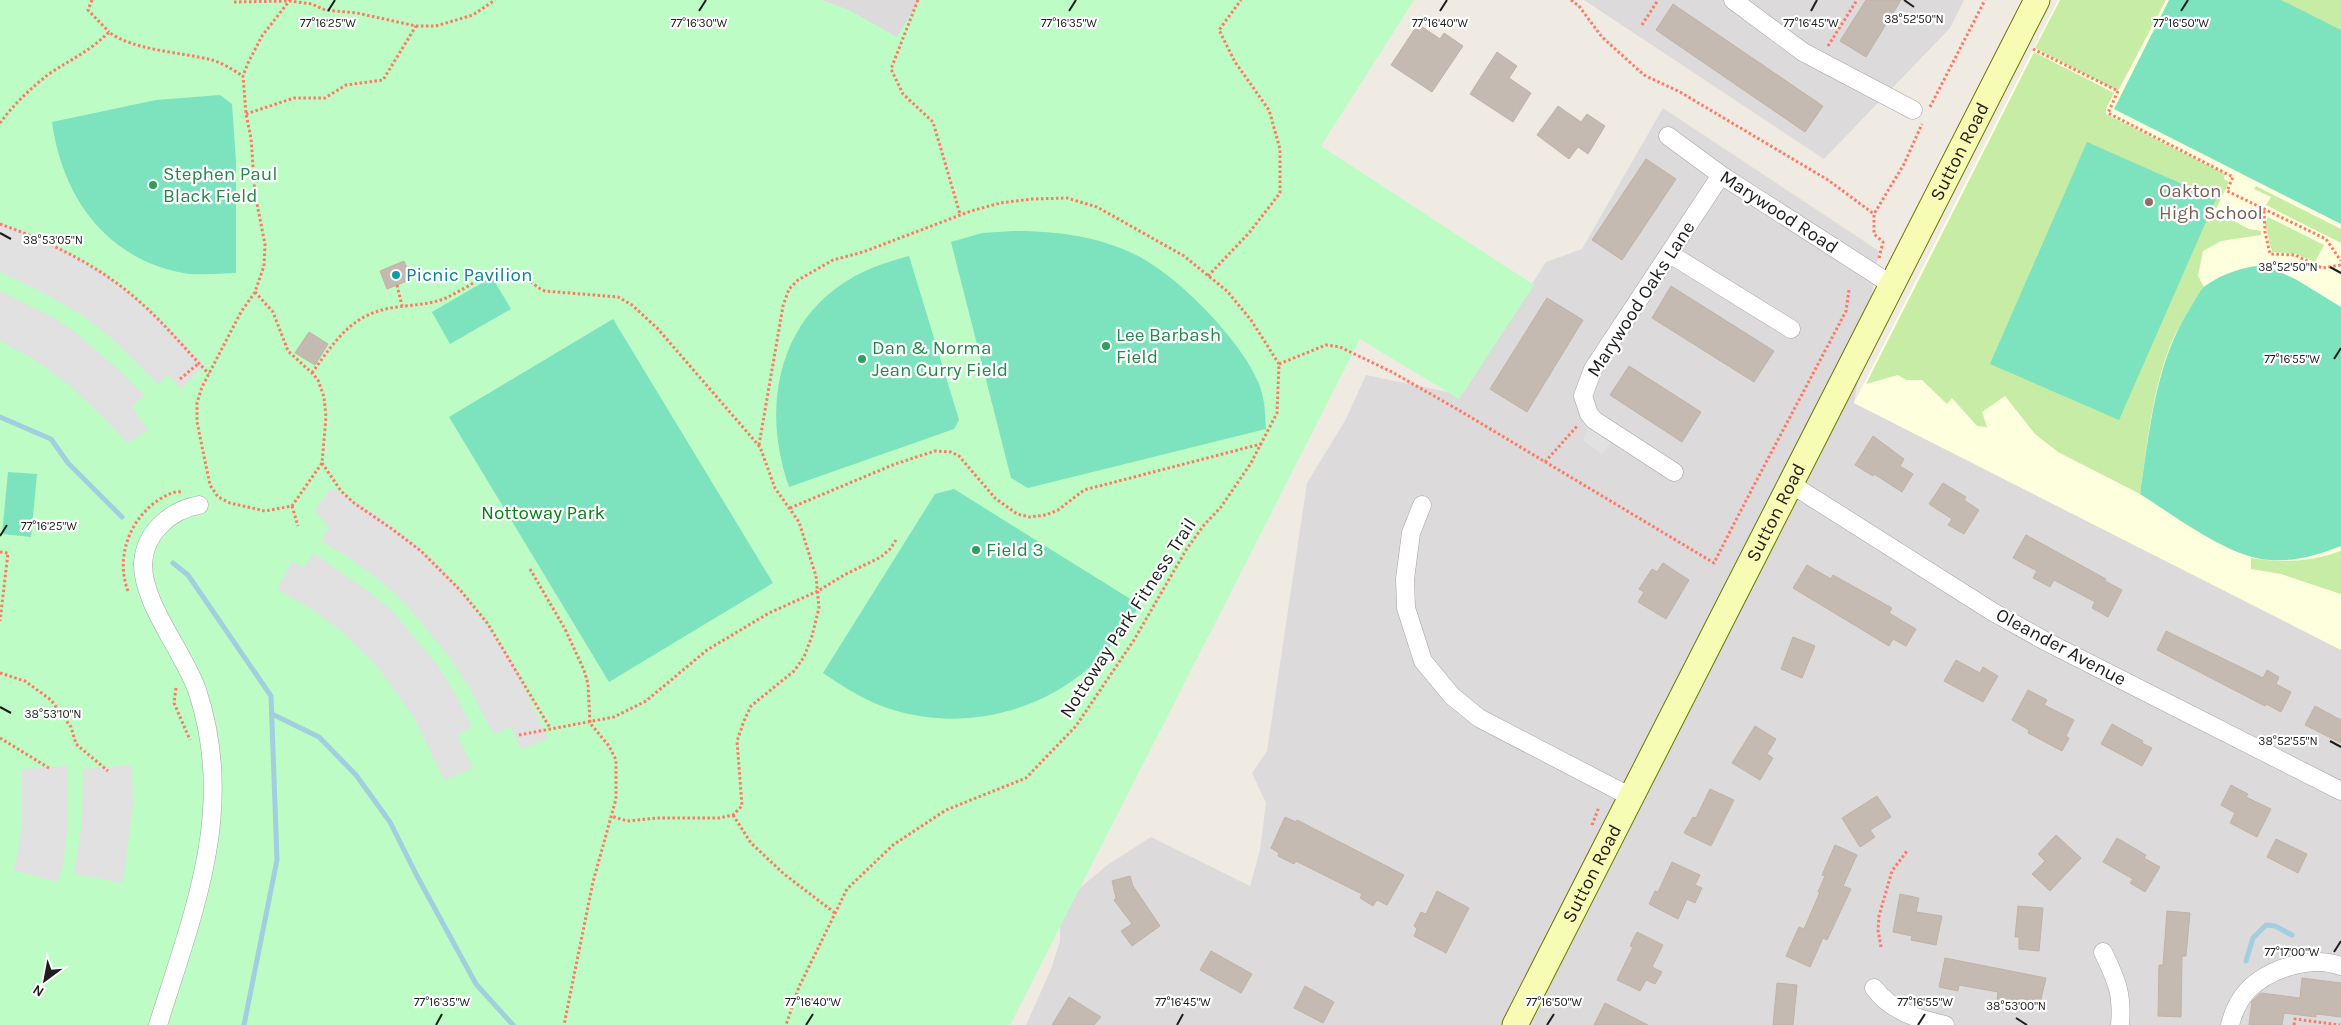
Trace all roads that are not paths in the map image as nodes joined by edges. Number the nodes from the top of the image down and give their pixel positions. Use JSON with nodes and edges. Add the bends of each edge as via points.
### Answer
{"nodes":[{"id":1,"x":1733,"y":0,"type":"edge"},
{"id":2,"x":2038,"y":0,"type":"edge"},
{"id":3,"x":1921,"y":114,"type":"road end"},
{"id":4,"x":1668,"y":136,"type":"dead end"},
{"id":5,"x":1721,"y":175,"type":"junction"},
{"id":6,"x":1670,"y":254,"type":"junction"},
{"id":7,"x":1892,"y":285,"type":"junction"},
{"id":8,"x":1790,"y":330,"type":"dead end"},
{"id":9,"x":1674,"y":472,"type":"dead end"},
{"id":10,"x":1791,"y":484,"type":"junction"},
{"id":11,"x":198,"y":496,"type":"road end"},
{"id":12,"x":1422,"y":505,"type":"dead end"},
{"id":13,"x":2341,"y":791,"type":"edge"},
{"id":14,"x":1631,"y":797,"type":"junction"},
{"id":15,"x":2103,"y":952,"type":"dead end"},
{"id":16,"x":2341,"y":966,"type":"edge"},
{"id":17,"x":1874,"y":988,"type":"dead end"},
{"id":18,"x":158,"y":1025,"type":"edge"},
{"id":19,"x":1515,"y":1025,"type":"edge"},
{"id":20,"x":1946,"y":1025,"type":"edge"},
{"id":21,"x":2120,"y":1025,"type":"edge"},
{"id":22,"x":2230,"y":1025,"type":"edge"}],
"edges":[{"from":1,"to":3,"type":"street","via":[[1803,52]]},
{"from":2,"to":7,"type":"street","name":"Sutton Road"},
{"from":4,"to":5,"type":"street","name":"Marywood Road"},
{"from":5,"to":6,"type":"street","name":"Marywood Oaks Lane"},
{"from":5,"to":7,"type":"street","name":"Marywood Road"},
{"from":6,"to":8,"type":"street"},
{"from":6,"to":9,"type":"street","name":"Marywood Oaks Lane","via":[[1593,369],[1583,396],[1594,420]]},
{"from":7,"to":10,"type":"street","name":"Sutton Road"},
{"from":10,"to":13,"type":"street","name":"Oleander Avenue","via":[[1993,612]]},
{"from":10,"to":14,"type":"street","name":"Sutton Road"},
{"from":11,"to":18,"type":"street","via":[[166,520],[153,535],[143,560],[151,599],[189,670],[200,701],[214,793],[212,831],[203,880]]},
{"from":12,"to":14,"type":"street","via":[[1412,533],[1404,579],[1406,608],[1423,661],[1452,696],[1479,718]]},
{"from":14,"to":19,"type":"street","name":"Sutton Road"},
{"from":15,"to":21,"type":"street","via":[[2118,983]]},
{"from":16,"to":22,"type":"street","via":[[2313,962],[2290,966],[2274,974],[2247,991]]},
{"from":17,"to":20,"type":"street","via":[[1894,1007],[1914,1018]]}]}
